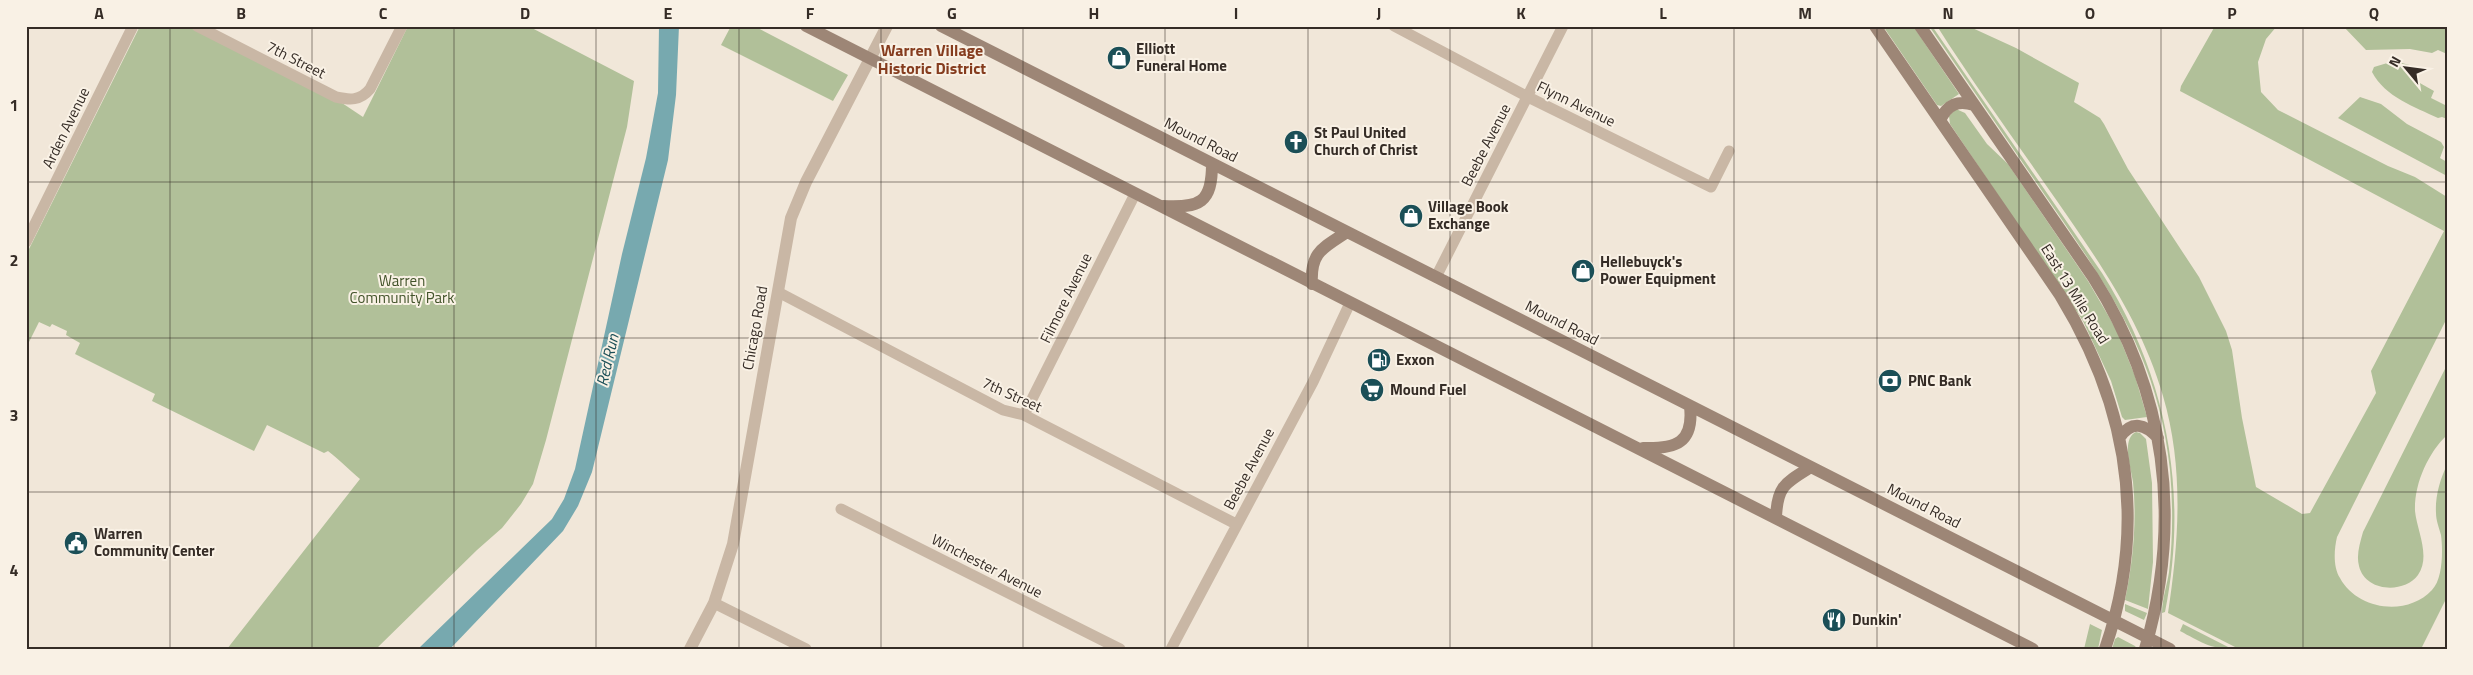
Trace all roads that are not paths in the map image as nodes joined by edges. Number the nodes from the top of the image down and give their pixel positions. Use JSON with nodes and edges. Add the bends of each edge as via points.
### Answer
{"nodes":[{"id":1,"x":134,"y":26,"type":"edge"},
{"id":2,"x":197,"y":26,"type":"edge"},
{"id":3,"x":402,"y":26,"type":"edge"},
{"id":4,"x":806,"y":26,"type":"edge"},
{"id":5,"x":887,"y":26,"type":"edge"},
{"id":6,"x":941,"y":26,"type":"edge"},
{"id":7,"x":1394,"y":26,"type":"edge"},
{"id":8,"x":1563,"y":26,"type":"edge"},
{"id":9,"x":1875,"y":26,"type":"edge"},
{"id":10,"x":1920,"y":26,"type":"edge"},
{"id":11,"x":869,"y":59,"type":"junction"},
{"id":12,"x":1528,"y":96,"type":"junction"},
{"id":13,"x":1974,"y":105,"type":"junction"},
{"id":14,"x":1940,"y":120,"type":"junction"},
{"id":15,"x":1729,"y":151,"type":"dead end"},
{"id":16,"x":1212,"y":164,"type":"junction"},
{"id":17,"x":1135,"y":194,"type":"junction"},
{"id":18,"x":1158,"y":206,"type":"junction"},
{"id":19,"x":1347,"y":232,"type":"junction"},
{"id":20,"x":26,"y":242,"type":"edge"},
{"id":21,"x":1436,"y":277,"type":"junction"},
{"id":22,"x":1312,"y":284,"type":"junction"},
{"id":23,"x":778,"y":292,"type":"junction"},
{"id":24,"x":1350,"y":303,"type":"junction"},
{"id":25,"x":1690,"y":406,"type":"junction"},
{"id":26,"x":1024,"y":415,"type":"junction"},
{"id":27,"x":2120,"y":437,"type":"junction"},
{"id":28,"x":2158,"y":438,"type":"junction"},
{"id":29,"x":1638,"y":448,"type":"junction"},
{"id":30,"x":1811,"y":467,"type":"junction"},
{"id":31,"x":841,"y":509,"type":"dead end"},
{"id":32,"x":1776,"y":518,"type":"junction"},
{"id":33,"x":1236,"y":524,"type":"junction"},
{"id":34,"x":714,"y":603,"type":"junction"},
{"id":35,"x":2113,"y":620,"type":"junction"},
{"id":36,"x":2146,"y":643,"type":"edge"},
{"id":37,"x":690,"y":649,"type":"edge"},
{"id":38,"x":806,"y":649,"type":"edge"},
{"id":39,"x":1120,"y":649,"type":"edge"},
{"id":40,"x":1171,"y":649,"type":"edge"},
{"id":41,"x":2033,"y":649,"type":"edge"},
{"id":42,"x":2105,"y":649,"type":"edge"},
{"id":43,"x":2170,"y":649,"type":"edge"}],
"edges":[{"from":1,"to":20,"type":"street","name":"Arden Avenue"},
{"from":2,"to":3,"type":"street","name":"7th Street","via":[[336,97],[356,100],[370,89]]},
{"from":4,"to":11,"type":"main road"},
{"from":5,"to":11,"type":"street","name":"Chicago Road"},
{"from":6,"to":16,"type":"main road","name":"Mound Road"},
{"from":7,"to":12,"type":"street","name":"Flynn Avenue"},
{"from":8,"to":12,"type":"street","name":"Beebe Avenue"},
{"from":9,"to":14,"type":"main road","name":"East 13 Mile Road"},
{"from":10,"to":13,"type":"main road","name":"East 13 Mile Road"},
{"from":11,"to":17,"type":"main road"},
{"from":11,"to":23,"type":"street","name":"Chicago Road","via":[[797,200]]},
{"from":12,"to":15,"type":"street","name":"Flynn Avenue","via":[[1711,187]]},
{"from":12,"to":21,"type":"street","name":"Beebe Avenue"},
{"from":13,"to":14,"type":"main road","via":[[1966,102],[1952,105]]},
{"from":13,"to":28,"type":"main road","name":"East 13 Mile Road","via":[[2106,298],[2139,368]]},
{"from":14,"to":27,"type":"main road","name":"East 13 Mile Road","via":[[2076,321],[2101,374]]},
{"from":16,"to":18,"type":"main road","via":[[1211,188],[1204,199],[1192,205]]},
{"from":16,"to":19,"type":"main road","name":"Mound Road"},
{"from":17,"to":18,"type":"main road"},
{"from":17,"to":26,"type":"street","name":"Filmore Avenue"},
{"from":18,"to":22,"type":"main road"},
{"from":19,"to":21,"type":"main road","name":"Mound Road"},
{"from":19,"to":22,"type":"main road","via":[[1318,253],[1312,265]]},
{"from":21,"to":25,"type":"main road","name":"Mound Road"},
{"from":22,"to":24,"type":"main road"},
{"from":23,"to":26,"type":"street","name":"7th Street","via":[[1003,410]]},
{"from":23,"to":34,"type":"street","name":"Chicago Road","via":[[734,536]]},
{"from":24,"to":29,"type":"main road"},
{"from":24,"to":33,"type":"street","name":"Beebe Avenue","via":[[1313,382]]},
{"from":25,"to":29,"type":"main road","via":[[1688,432],[1679,443],[1657,449]]},
{"from":25,"to":30,"type":"main road","name":"Mound Road"},
{"from":26,"to":33,"type":"street","name":"7th Street"},
{"from":27,"to":28,"type":"main road","via":[[2128,427],[2138,424],[2151,430]]},
{"from":27,"to":35,"type":"main road","name":"East 13 Mile Road","via":[[2126,482],[2127,537],[2121,589]]},
{"from":28,"to":36,"type":"main road","name":"East 13 Mile Road","via":[[2166,524],[2160,588]]},
{"from":29,"to":32,"type":"main road"},
{"from":30,"to":32,"type":"main road","via":[[1790,479],[1780,490]]},
{"from":30,"to":35,"type":"main road","name":"Mound Road"},
{"from":31,"to":39,"type":"street","name":"Winchester Avenue"},
{"from":32,"to":41,"type":"main road"},
{"from":33,"to":40,"type":"street","name":"Beebe Avenue"},
{"from":34,"to":37,"type":"street","name":"Chicago Road"},
{"from":34,"to":38,"type":"street"},
{"from":35,"to":36,"type":"main road","name":"Mound Road"},
{"from":35,"to":42,"type":"main road","name":"East 13 Mile Road"},
{"from":36,"to":43,"type":"main road","name":"Mound Road"}]}
